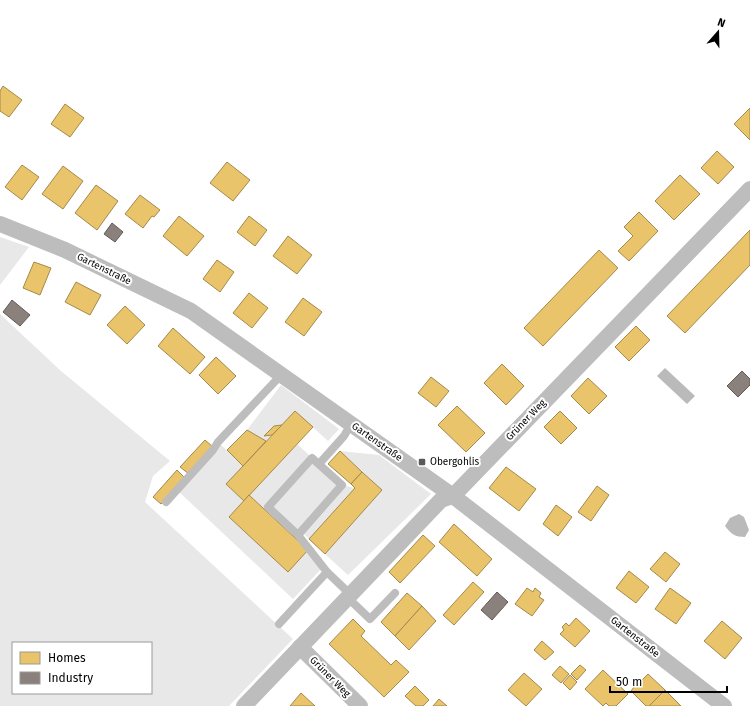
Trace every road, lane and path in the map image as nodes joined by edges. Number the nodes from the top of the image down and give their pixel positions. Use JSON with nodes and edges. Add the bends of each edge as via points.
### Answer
{"nodes":[{"id":1,"x":750,"y":190,"type":"edge"},
{"id":2,"x":0,"y":224,"type":"edge"},
{"id":3,"x":282,"y":374,"type":"junction"},
{"id":4,"x":350,"y":424,"type":"junction"},
{"id":5,"x":319,"y":464,"type":"junction"},
{"id":6,"x":453,"y":496,"type":"junction"},
{"id":7,"x":166,"y":502,"type":"dead end"},
{"id":8,"x":298,"y":535,"type":"junction"},
{"id":9,"x":327,"y":572,"type":"junction"},
{"id":10,"x":396,"y":594,"type":"dead end"},
{"id":11,"x":350,"y":596,"type":"junction"},
{"id":12,"x":279,"y":624,"type":"dead end"},
{"id":13,"x":300,"y":647,"type":"junction"},
{"id":14,"x":244,"y":706,"type":"edge"},
{"id":15,"x":360,"y":706,"type":"edge"},
{"id":16,"x":724,"y":706,"type":"edge"}],
"edges":[{"from":1,"to":6,"type":"street","name":"Grüner Weg"},
{"from":2,"to":3,"type":"street","name":"Gartenstraße","via":[[64,250],[191,311]]},
{"from":3,"to":4,"type":"street","name":"Gartenstraße"},
{"from":3,"to":7,"type":"lane"},
{"from":4,"to":5,"type":"lane","via":[[344,436]]},
{"from":4,"to":6,"type":"street","name":"Gartenstraße"},
{"from":5,"to":8,"type":"lane","via":[[342,485]]},
{"from":5,"to":8,"type":"lane","via":[[312,458],[268,507]]},
{"from":6,"to":11,"type":"street","name":"Grüner Weg","via":[[441,500]]},
{"from":6,"to":16,"type":"street","name":"Gartenstraße"},
{"from":8,"to":9,"type":"lane"},
{"from":9,"to":11,"type":"lane"},
{"from":9,"to":12,"type":"lane"},
{"from":10,"to":11,"type":"lane","via":[[370,619]]},
{"from":11,"to":13,"type":"street","name":"Grüner Weg"},
{"from":13,"to":14,"type":"street","name":"Grüner Weg"},
{"from":13,"to":15,"type":"street","name":"Grüner Weg"}]}
